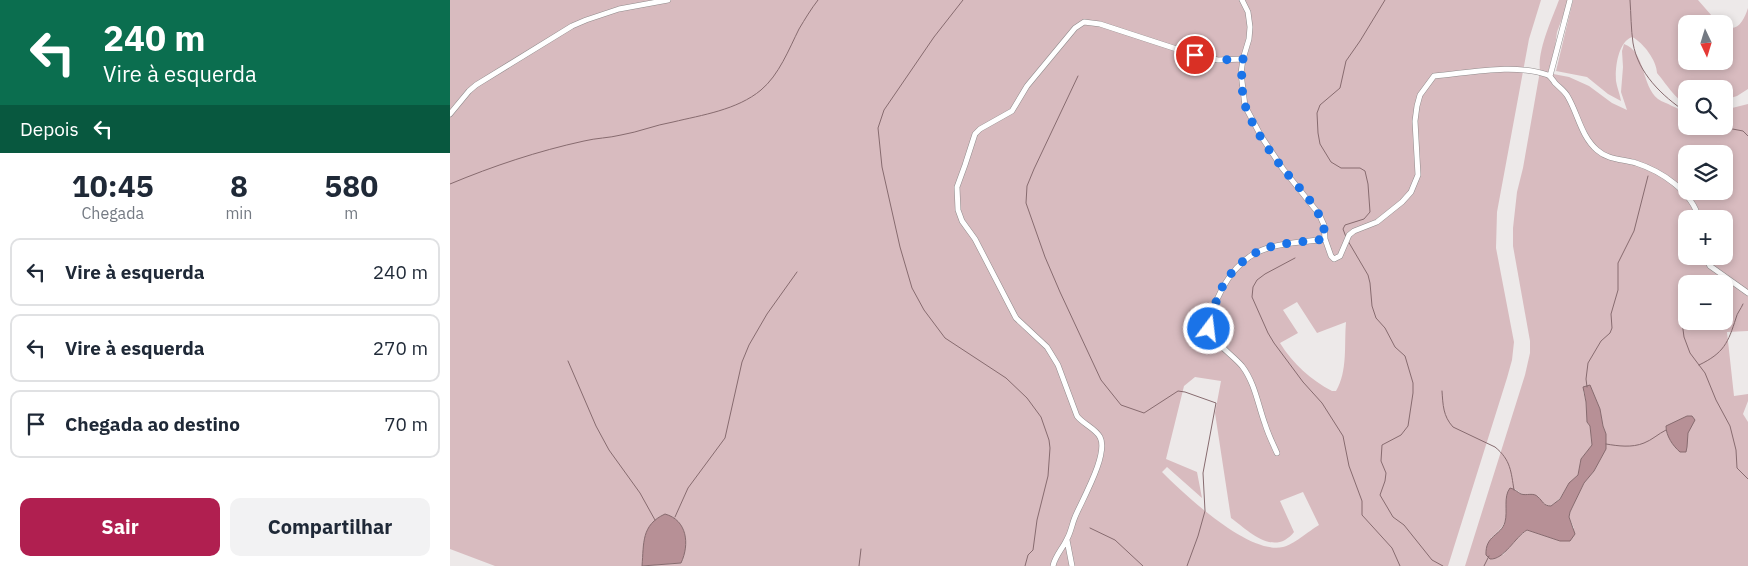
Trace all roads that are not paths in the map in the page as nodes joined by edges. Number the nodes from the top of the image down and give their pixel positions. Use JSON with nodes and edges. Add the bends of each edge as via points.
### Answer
{"nodes":[{"id":1,"x":668,"y":0,"type":"edge"},
{"id":2,"x":1242,"y":0,"type":"edge"},
{"id":3,"x":1570,"y":0,"type":"edge"},
{"id":4,"x":1243,"y":59,"type":"junction"},
{"id":5,"x":1550,"y":76,"type":"junction"},
{"id":6,"x":450,"y":114,"type":"edge"},
{"id":7,"x":1696,"y":210,"type":"edge"},
{"id":8,"x":1325,"y":239,"type":"junction"},
{"id":9,"x":1709,"y":265,"type":"edge"},
{"id":10,"x":1748,"y":293,"type":"edge"},
{"id":11,"x":1276,"y":453,"type":"dead end"},
{"id":12,"x":1067,"y":540,"type":"junction"},
{"id":13,"x":1053,"y":566,"type":"edge"},
{"id":14,"x":1072,"y":566,"type":"edge"}],
"edges":[{"from":1,"to":6,"type":"street","via":[[619,9],[572,26],[476,85]]},
{"from":2,"to":4,"type":"street","via":[[1250,27],[1250,39]]},
{"from":3,"to":5,"type":"street"},
{"from":4,"to":8,"type":"street","via":[[1245,106],[1283,169],[1319,214]]},
{"from":4,"to":12,"type":"street","via":[[1210,59],[1100,24],[1084,22],[1075,28],[1027,86],[1012,111],[980,129],[972,140],[957,187],[960,216],[1010,309],[1047,348],[1058,365],[1077,416],[1096,431],[1102,442],[1096,470]]},
{"from":5,"to":7,"type":"street","via":[[1568,96],[1586,138],[1597,151],[1636,163],[1668,179],[1690,199]]},
{"from":5,"to":8,"type":"street","via":[[1524,70],[1434,76],[1420,95],[1417,106],[1418,175],[1411,192],[1377,222],[1349,235],[1337,259],[1330,256]]},
{"from":8,"to":11,"type":"street","via":[[1275,246],[1250,257],[1233,271],[1224,284],[1208,324],[1214,338],[1247,373]]},
{"from":9,"to":10,"type":"street"},
{"from":12,"to":13,"type":"street"},
{"from":12,"to":14,"type":"street"}]}
